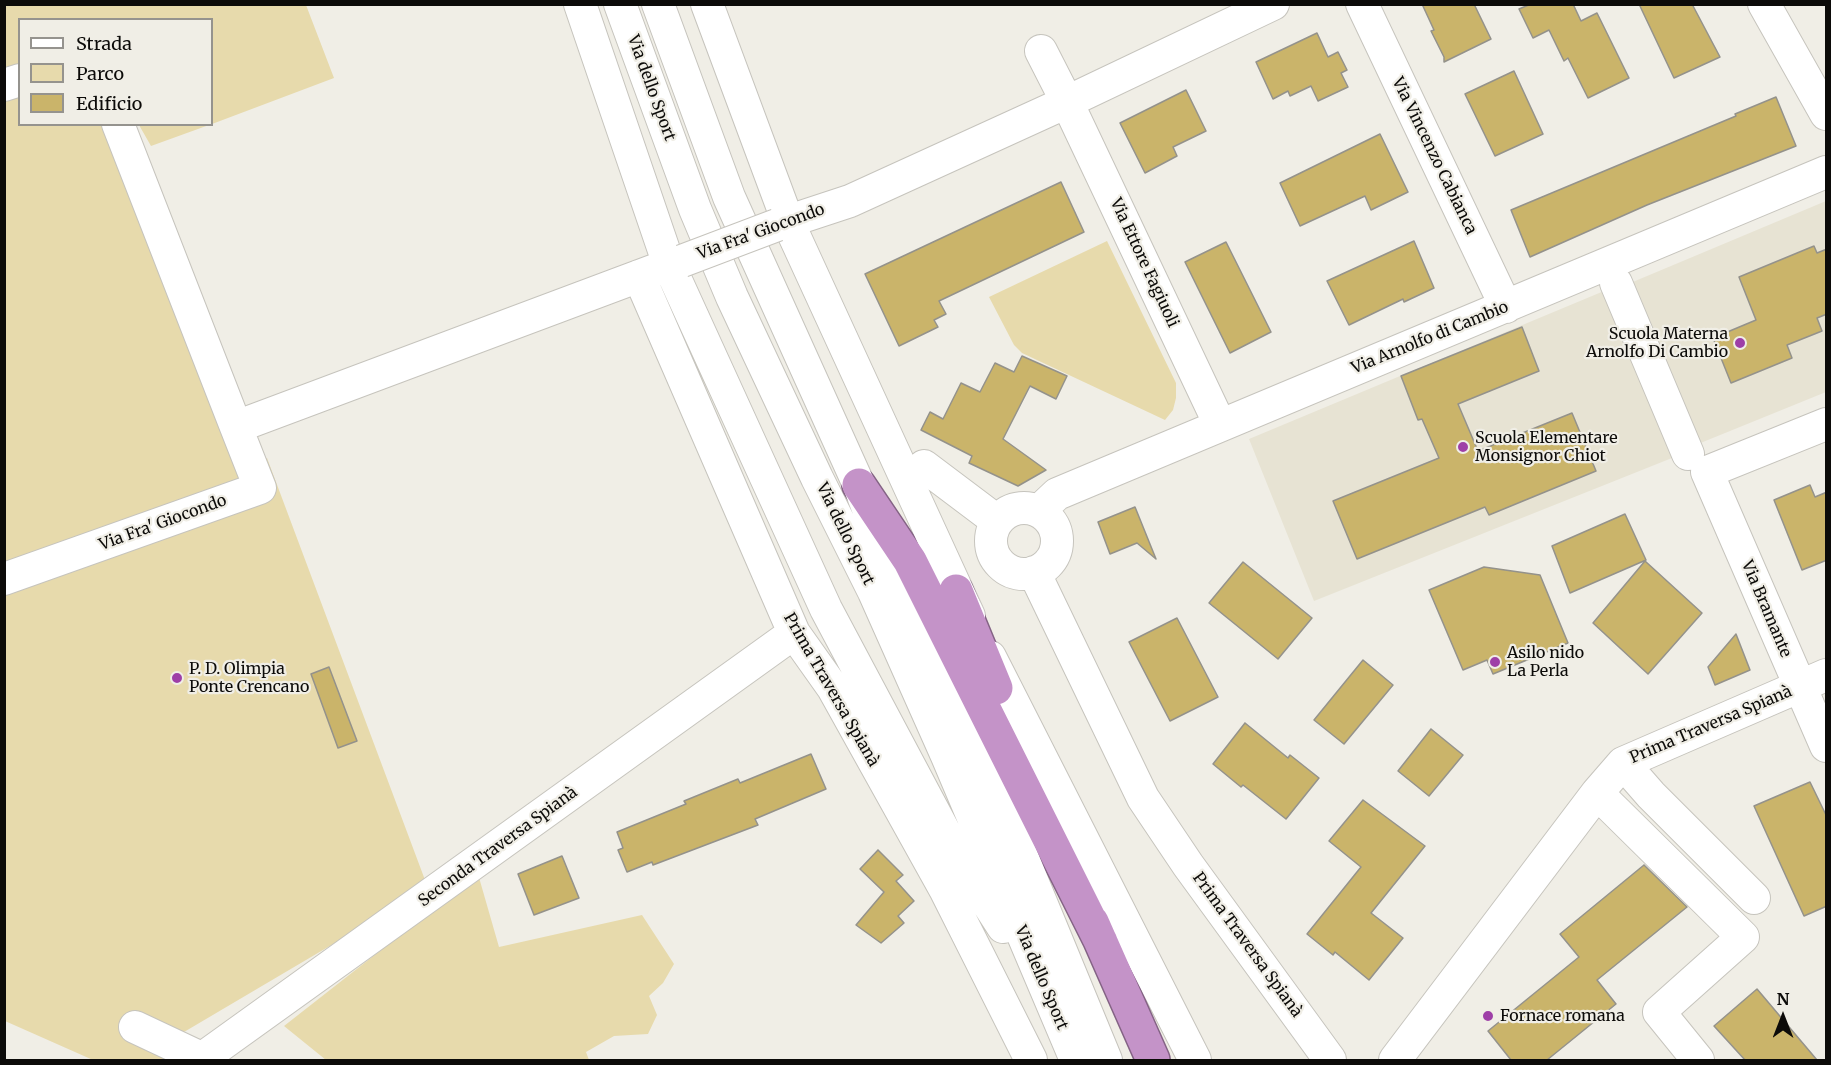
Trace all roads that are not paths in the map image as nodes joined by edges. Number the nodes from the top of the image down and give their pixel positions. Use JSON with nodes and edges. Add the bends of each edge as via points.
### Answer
{"nodes":[{"id":1,"x":580,"y":4,"type":"edge"},
{"id":2,"x":620,"y":4,"type":"edge"},
{"id":3,"x":658,"y":4,"type":"edge"},
{"id":4,"x":707,"y":4,"type":"edge"},
{"id":5,"x":1273,"y":4,"type":"edge"},
{"id":6,"x":1362,"y":4,"type":"edge"},
{"id":7,"x":1764,"y":4,"type":"edge"},
{"id":8,"x":1041,"y":51,"type":"dead end"},
{"id":9,"x":1067,"y":102,"type":"junction"},
{"id":10,"x":1827,"y":114,"type":"edge"},
{"id":11,"x":119,"y":126,"type":"edge"},
{"id":12,"x":1827,"y":172,"type":"edge"},
{"id":13,"x":782,"y":223,"type":"junction"},
{"id":14,"x":675,"y":263,"type":"junction"},
{"id":15,"x":639,"y":276,"type":"junction"},
{"id":16,"x":1616,"y":283,"type":"dead end"},
{"id":17,"x":1506,"y":307,"type":"junction"},
{"id":18,"x":1827,"y":424,"type":"edge"},
{"id":19,"x":1220,"y":425,"type":"junction"},
{"id":20,"x":236,"y":427,"type":"junction"},
{"id":21,"x":1698,"y":463,"type":"junction"},
{"id":22,"x":924,"y":466,"type":"dead end"},
{"id":23,"x":859,"y":485,"type":"junction"},
{"id":24,"x":1039,"y":511,"type":"junction"},
{"id":25,"x":997,"y":521,"type":"junction"},
{"id":26,"x":1034,"y":572,"type":"junction"},
{"id":27,"x":4,"y":579,"type":"edge"},
{"id":28,"x":956,"y":591,"type":"junction"},
{"id":29,"x":794,"y":633,"type":"junction"},
{"id":30,"x":1813,"y":681,"type":"edge"},
{"id":31,"x":1827,"y":746,"type":"edge"},
{"id":32,"x":1623,"y":763,"type":"junction"},
{"id":33,"x":1598,"y":793,"type":"junction"},
{"id":34,"x":1754,"y":898,"type":"dead end"},
{"id":35,"x":1101,"y":942,"type":"junction"},
{"id":36,"x":1046,"y":993,"type":"junction"},
{"id":37,"x":135,"y":1027,"type":"dead end"},
{"id":38,"x":202,"y":1060,"type":"edge"},
{"id":39,"x":1031,"y":1060,"type":"edge"},
{"id":40,"x":1076,"y":1060,"type":"edge"},
{"id":41,"x":1106,"y":1060,"type":"edge"},
{"id":42,"x":1153,"y":1060,"type":"edge"},
{"id":43,"x":1195,"y":1060,"type":"edge"},
{"id":44,"x":1330,"y":1060,"type":"edge"},
{"id":45,"x":1395,"y":1060,"type":"edge"},
{"id":46,"x":1698,"y":1060,"type":"edge"}],
"edges":[{"from":1,"to":14,"type":"street"},
{"from":2,"to":36,"type":"street","name":"Via dello Sport","via":[[695,209],[732,297],[874,592]]},
{"from":3,"to":23,"type":"street","name":"Via dello Sport","via":[[729,197]]},
{"from":4,"to":13,"type":"street"},
{"from":5,"to":9,"type":"street","name":"Via Fra' Giocondo"},
{"from":6,"to":17,"type":"street","name":"Via Vincenzo Cabianca"},
{"from":7,"to":10,"type":"street"},
{"from":8,"to":9,"type":"street","name":"Via Ettore Fagiuoli"},
{"from":9,"to":13,"type":"street","name":"Via Fra' Giocondo","via":[[850,201]]},
{"from":9,"to":19,"type":"street","name":"Via Ettore Fagiuoli"},
{"from":11,"to":20,"type":"street","name":"Via Fra' Giocondo"},
{"from":12,"to":17,"type":"street","name":"Via Arnolfo di Cambio"},
{"from":13,"to":14,"type":"street","name":"Via Fra' Giocondo","bridge":true},
{"from":13,"to":28,"type":"street"},
{"from":14,"to":15,"type":"street","name":"Via Fra' Giocondo"},
{"from":14,"to":36,"type":"street","via":[[826,609],[959,859]]},
{"from":15,"to":20,"type":"street","name":"Via Fra' Giocondo"},
{"from":15,"to":29,"type":"street","name":"Prima Traversa Spianà"},
{"from":16,"to":21,"type":"street","name":"Via Bramante"},
{"from":17,"to":19,"type":"street","name":"Via Arnolfo di Cambio"},
{"from":18,"to":21,"type":"street"},
{"from":19,"to":24,"type":"street","name":"Via Arnolfo di Cambio","via":[[1057,494]]},
{"from":20,"to":27,"type":"street","name":"Via Fra' Giocondo","via":[[260,488]]},
{"from":21,"to":30,"type":"street","name":"Via Bramante"},
{"from":22,"to":25,"type":"street"},
{"from":23,"to":35,"type":"highway","via":[[910,561]]},
{"from":23,"to":41,"type":"street","name":"Via dello Sport","via":[[890,566],[1005,815]]},
{"from":24,"to":25,"type":"street","via":[[1012,510]]},
{"from":24,"to":26,"type":"street","via":[[1054,527],[1057,538],[1052,559]]},
{"from":25,"to":26,"type":"street","via":[[991,541],[998,560],[1014,572]]},
{"from":26,"to":44,"type":"street","name":"Prima Traversa Spianà","via":[[1143,798]]},
{"from":28,"to":35,"type":"highway"},
{"from":28,"to":43,"type":"street"},
{"from":29,"to":38,"type":"street","name":"Seconda Traversa Spianà"},
{"from":29,"to":39,"type":"street","name":"Prima Traversa Spianà","via":[[833,688],[946,891]]},
{"from":30,"to":31,"type":"street","name":"Via Bramante"},
{"from":30,"to":32,"type":"street","name":"Prima Traversa Spianà"},
{"from":32,"to":33,"type":"street","name":"Prima Traversa Spianà"},
{"from":32,"to":34,"type":"street","name":"Prima Traversa Spianà"},
{"from":33,"to":45,"type":"street","name":"Prima Traversa Spianà"},
{"from":33,"to":46,"type":"street","via":[[1743,937],[1659,1012]]},
{"from":35,"to":42,"type":"highway"},
{"from":36,"to":40,"type":"street","name":"Via dello Sport"},
{"from":37,"to":38,"type":"street"}]}
